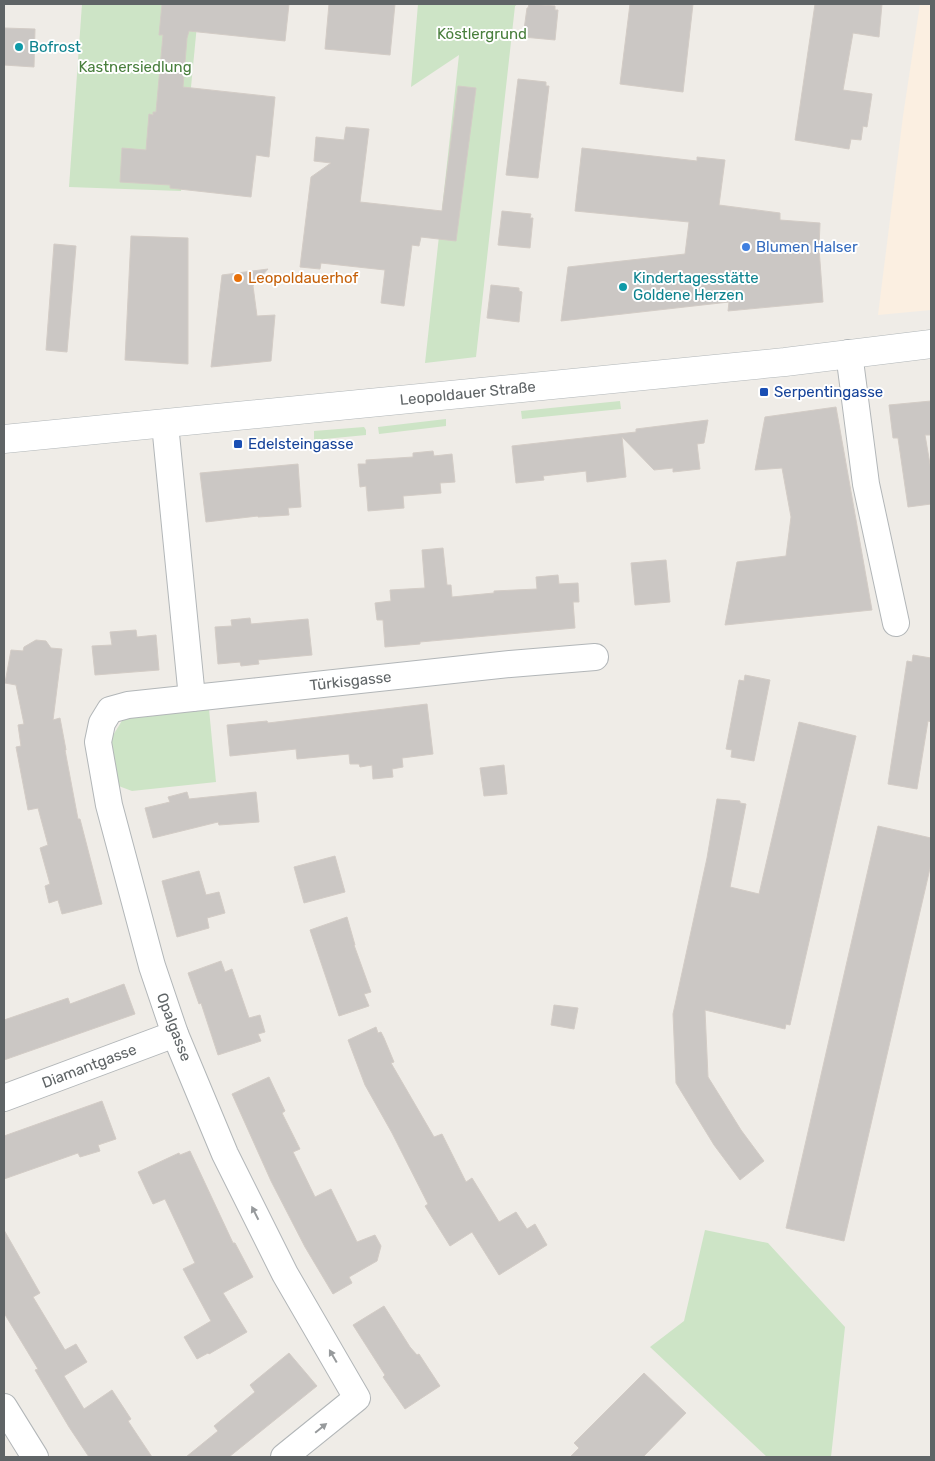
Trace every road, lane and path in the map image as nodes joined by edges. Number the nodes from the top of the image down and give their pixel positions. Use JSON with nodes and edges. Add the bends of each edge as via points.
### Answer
{"nodes":[{"id":1,"x":931,"y":344,"type":"edge"},
{"id":2,"x":849,"y":353,"type":"junction"},
{"id":3,"x":165,"y":424,"type":"junction"},
{"id":4,"x":4,"y":439,"type":"edge"},
{"id":5,"x":896,"y":623,"type":"dead end"},
{"id":6,"x":594,"y":657,"type":"dead end"},
{"id":7,"x":192,"y":698,"type":"junction"},
{"id":8,"x":175,"y":1034,"type":"junction"},
{"id":9,"x":4,"y":1098,"type":"edge"},
{"id":10,"x":4,"y":1407,"type":"edge"},
{"id":11,"x":35,"y":1457,"type":"edge"},
{"id":12,"x":284,"y":1457,"type":"edge"}],
"edges":[{"from":1,"to":2,"type":"main road","name":"Leopoldauer Straße"},
{"from":2,"to":3,"type":"main road","name":"Leopoldauer Straße"},
{"from":2,"to":5,"type":"street","via":[[866,484]]},
{"from":3,"to":4,"type":"main road","name":"Leopoldauer Straße"},
{"from":3,"to":7,"type":"street"},
{"from":6,"to":7,"type":"street","name":"Türkisgasse"},
{"from":7,"to":8,"type":"street","name":"Opalgasse","via":[[110,710],[102,723],[98,742],[109,805],[152,966]]},
{"from":8,"to":9,"type":"street","name":"Diamantgasse"},
{"from":12,"to":8,"type":"street","name":"Opalgasse","one_way":true,"via":[[358,1398],[285,1274],[225,1154]]},
{"from":10,"to":11,"type":"street"}]}
